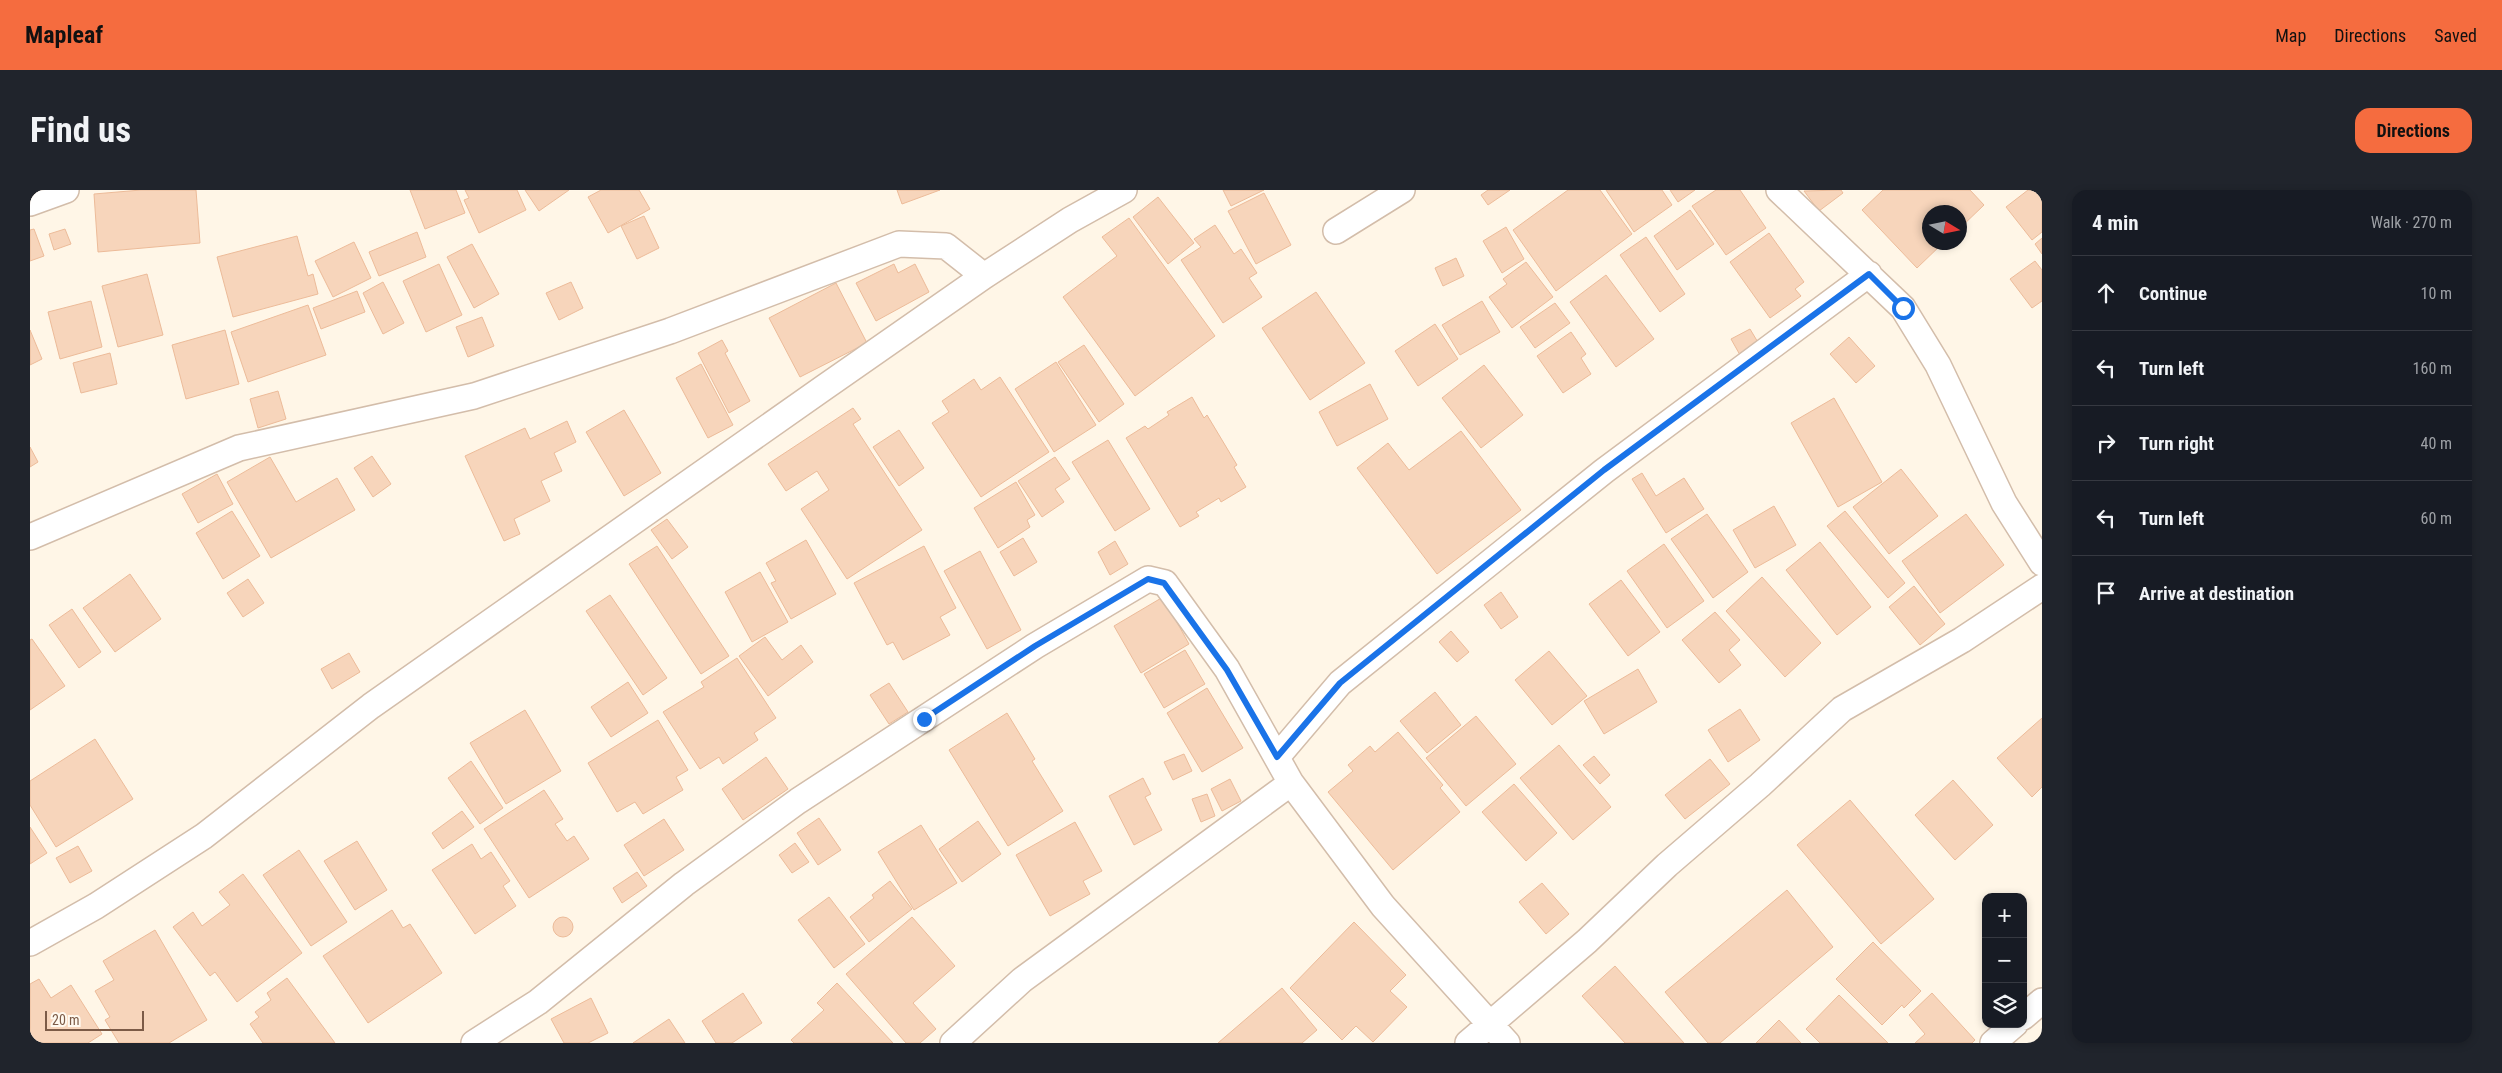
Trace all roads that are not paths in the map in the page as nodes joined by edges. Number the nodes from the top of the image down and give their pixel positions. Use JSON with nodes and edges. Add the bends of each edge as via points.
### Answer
{"nodes":[{"id":1,"x":66,"y":190,"type":"edge"},
{"id":2,"x":1124,"y":190,"type":"edge"},
{"id":3,"x":1402,"y":190,"type":"edge"},
{"id":4,"x":1779,"y":190,"type":"edge"},
{"id":5,"x":30,"y":204,"type":"edge"},
{"id":6,"x":1336,"y":231,"type":"dead end"},
{"id":7,"x":1869,"y":274,"type":"junction"},
{"id":8,"x":984,"y":276,"type":"junction"},
{"id":9,"x":30,"y":537,"type":"edge"},
{"id":10,"x":2042,"y":563,"type":"edge"},
{"id":11,"x":2042,"y":587,"type":"edge"},
{"id":12,"x":1277,"y":757,"type":"junction"},
{"id":13,"x":1291,"y":783,"type":"junction"},
{"id":14,"x":30,"y":943,"type":"edge"},
{"id":15,"x":2042,"y":1001,"type":"edge"},
{"id":16,"x":2027,"y":1014,"type":"edge"},
{"id":17,"x":1491,"y":1024,"type":"junction"},
{"id":18,"x":2010,"y":1028,"type":"edge"},
{"id":19,"x":474,"y":1043,"type":"edge"},
{"id":20,"x":953,"y":1043,"type":"edge"},
{"id":21,"x":1468,"y":1043,"type":"edge"},
{"id":22,"x":1506,"y":1043,"type":"edge"},
{"id":23,"x":1993,"y":1043,"type":"edge"}],
"edges":[{"from":1,"to":5,"type":"street"},
{"from":2,"to":8,"type":"street","via":[[1070,220]]},
{"from":3,"to":6,"type":"street"},
{"from":4,"to":7,"type":"street"},
{"from":7,"to":10,"type":"street","via":[[1903,308],[1938,365],[2004,503]]},
{"from":7,"to":12,"type":"street","via":[[1604,470],[1340,683]]},
{"from":8,"to":9,"type":"street","via":[[946,246],[899,244],[670,331],[474,396],[239,448]]},
{"from":8,"to":14,"type":"street","via":[[371,706],[204,836],[96,906]]},
{"from":11,"to":17,"type":"street","via":[[1962,640],[1842,709]]},
{"from":12,"to":13,"type":"street"},
{"from":12,"to":19,"type":"street","via":[[1222,662],[1164,583],[1148,579],[1035,646],[798,801],[684,884],[538,1002]]},
{"from":13,"to":17,"type":"street","via":[[1383,906]]},
{"from":13,"to":20,"type":"street","via":[[1022,980]]},
{"from":15,"to":16,"type":"street"},
{"from":17,"to":21,"type":"street"},
{"from":17,"to":22,"type":"street"},
{"from":18,"to":23,"type":"street"}]}
